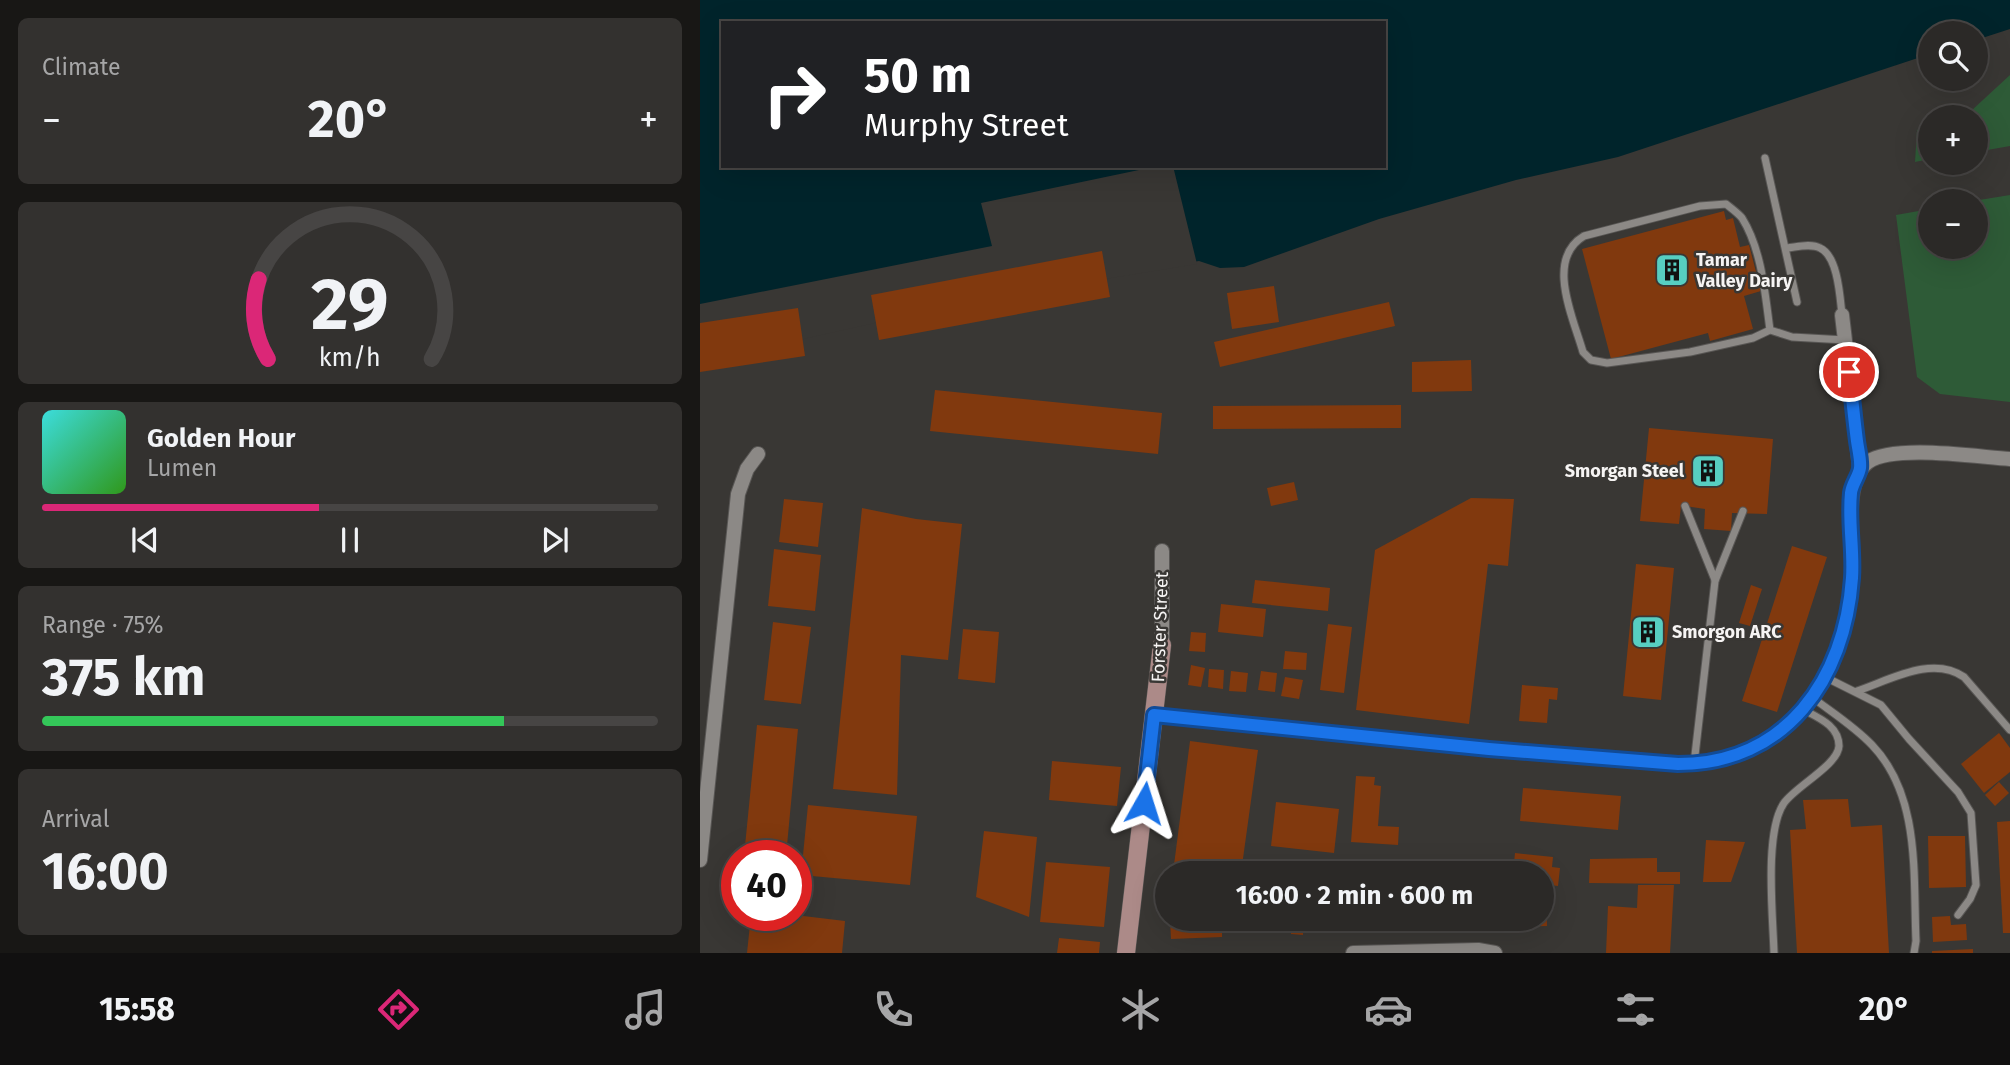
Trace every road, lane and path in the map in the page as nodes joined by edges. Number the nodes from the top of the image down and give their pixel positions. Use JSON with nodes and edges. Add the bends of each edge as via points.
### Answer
{"nodes":[{"id":1,"x":1765,"y":158,"type":"dead end"},
{"id":2,"x":1787,"y":248,"type":"junction"},
{"id":3,"x":1797,"y":302,"type":"dead end"},
{"id":4,"x":1842,"y":315,"type":"joint"},
{"id":5,"x":1770,"y":330,"type":"junction"},
{"id":6,"x":1845,"y":340,"type":"junction"},
{"id":7,"x":758,"y":454,"type":"dead end"},
{"id":8,"x":2010,"y":459,"type":"edge"},
{"id":9,"x":1860,"y":469,"type":"junction"},
{"id":10,"x":1685,"y":506,"type":"dead end"},
{"id":11,"x":1743,"y":511,"type":"dead end"},
{"id":12,"x":1162,"y":551,"type":"dead end"},
{"id":13,"x":1715,"y":581,"type":"junction"},
{"id":14,"x":1162,"y":645,"type":"joint"},
{"id":15,"x":1825,"y":677,"type":"junction"},
{"id":16,"x":1857,"y":692,"type":"junction"},
{"id":17,"x":1808,"y":704,"type":"junction"},
{"id":18,"x":1154,"y":715,"type":"junction"},
{"id":19,"x":2010,"y":730,"type":"edge"},
{"id":20,"x":1694,"y":764,"type":"junction"},
{"id":21,"x":700,"y":860,"type":"edge"},
{"id":22,"x":1958,"y":915,"type":"dead end"},
{"id":23,"x":1126,"y":953,"type":"edge"},
{"id":24,"x":1353,"y":953,"type":"edge"},
{"id":25,"x":1495,"y":953,"type":"edge"},
{"id":26,"x":1774,"y":953,"type":"edge"},
{"id":27,"x":1914,"y":953,"type":"edge"}],
"edges":[{"from":1,"to":2,"type":"lane"},
{"from":2,"to":3,"type":"lane"},
{"from":2,"to":4,"type":"lane","via":[[1811,245],[1831,256]]},
{"from":4,"to":6,"type":"street"},
{"from":5,"to":5,"type":"lane","via":[[1754,243],[1741,216],[1726,204],[1700,206],[1584,236],[1568,251],[1562,275],[1583,352],[1591,360],[1607,363],[1690,352]]},
{"from":5,"to":6,"type":"lane","via":[[1792,337]]},
{"from":6,"to":9,"type":"street"},
{"from":7,"to":21,"type":"street","via":[[738,494]]},
{"from":8,"to":9,"type":"street","via":[[1904,453],[1881,456]]},
{"from":9,"to":15,"type":"street","via":[[1851,492],[1852,581],[1845,623]]},
{"from":10,"to":13,"type":"lane"},
{"from":11,"to":13,"type":"lane"},
{"from":12,"to":14,"type":"street","name":"Forster Street"},
{"from":13,"to":20,"type":"lane"},
{"from":14,"to":18,"type":"street","name":"Forster Street"},
{"from":15,"to":16,"type":"lane"},
{"from":15,"to":17,"type":"street"},
{"from":16,"to":19,"type":"lane","via":[[1943,667],[1964,677]]},
{"from":16,"to":22,"type":"lane","via":[[1889,713],[1971,813],[1976,885]]},
{"from":17,"to":20,"type":"street","via":[[1761,743],[1729,758]]},
{"from":17,"to":26,"type":"lane","via":[[1837,735],[1838,752],[1795,790],[1782,806],[1776,824],[1772,856]]},
{"from":17,"to":27,"type":"lane","via":[[1854,728],[1874,747],[1902,790],[1910,824]]},
{"from":18,"to":20,"type":"street","via":[[1489,749]]},
{"from":18,"to":23,"type":"street","name":"Forster Street"},
{"from":24,"to":25,"type":"street"}]}
